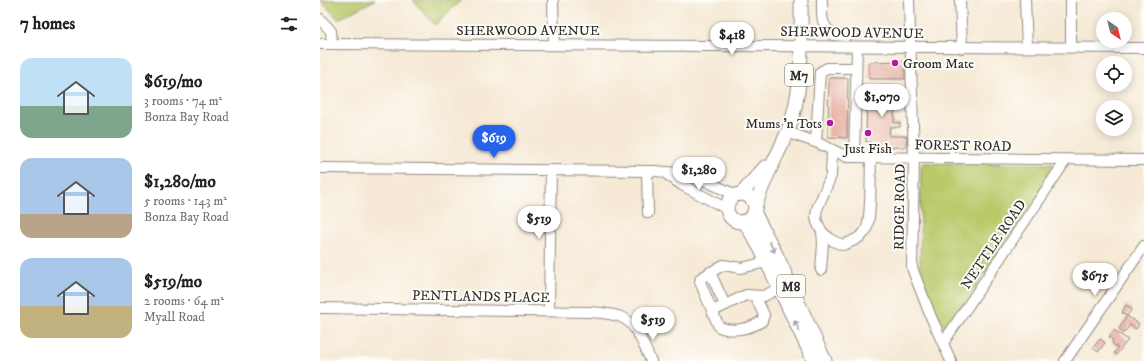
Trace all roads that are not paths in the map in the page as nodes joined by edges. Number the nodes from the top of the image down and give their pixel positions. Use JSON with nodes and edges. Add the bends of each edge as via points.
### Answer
{"nodes":[{"id":1,"x":553,"y":0,"type":"edge"},
{"id":2,"x":801,"y":0,"type":"edge"},
{"id":3,"x":822,"y":0,"type":"edge"},
{"id":4,"x":909,"y":0,"type":"edge"},
{"id":5,"x":960,"y":0,"type":"edge"},
{"id":6,"x":1025,"y":0,"type":"edge"},
{"id":7,"x":1071,"y":0,"type":"edge"},
{"id":8,"x":320,"y":19,"type":"edge"},
{"id":9,"x":846,"y":36,"type":"dead end"},
{"id":10,"x":320,"y":44,"type":"edge"},
{"id":11,"x":332,"y":44,"type":"junction"},
{"id":12,"x":554,"y":44,"type":"junction"},
{"id":13,"x":801,"y":46,"type":"junction"},
{"id":14,"x":912,"y":46,"type":"junction"},
{"id":15,"x":1027,"y":47,"type":"junction"},
{"id":16,"x":1071,"y":47,"type":"junction"},
{"id":17,"x":857,"y":48,"type":"junction"},
{"id":18,"x":962,"y":48,"type":"junction"},
{"id":19,"x":1144,"y":48,"type":"edge"},
{"id":20,"x":856,"y":68,"type":"junction"},
{"id":21,"x":787,"y":132,"type":"junction"},
{"id":22,"x":816,"y":142,"type":"junction"},
{"id":23,"x":779,"y":148,"type":"junction"},
{"id":24,"x":832,"y":151,"type":"junction"},
{"id":25,"x":854,"y":157,"type":"junction"},
{"id":26,"x":871,"y":158,"type":"junction"},
{"id":27,"x":914,"y":158,"type":"junction"},
{"id":28,"x":1066,"y":160,"type":"junction"},
{"id":29,"x":1144,"y":160,"type":"edge"},
{"id":30,"x":320,"y":168,"type":"edge"},
{"id":31,"x":551,"y":170,"type":"junction"},
{"id":32,"x":647,"y":171,"type":"junction"},
{"id":33,"x":665,"y":173,"type":"junction"},
{"id":34,"x":739,"y":194,"type":"junction"},
{"id":35,"x":727,"y":209,"type":"junction"},
{"id":36,"x":754,"y":210,"type":"junction"},
{"id":37,"x":648,"y":213,"type":"dead end"},
{"id":38,"x":744,"y":221,"type":"junction"},
{"id":39,"x":822,"y":232,"type":"junction"},
{"id":40,"x":1144,"y":246,"type":"edge"},
{"id":41,"x":767,"y":262,"type":"junction"},
{"id":42,"x":822,"y":270,"type":"dead end"},
{"id":43,"x":710,"y":272,"type":"junction"},
{"id":44,"x":780,"y":288,"type":"junction"},
{"id":45,"x":755,"y":296,"type":"junction"},
{"id":46,"x":725,"y":305,"type":"junction"},
{"id":47,"x":320,"y":308,"type":"edge"},
{"id":48,"x":549,"y":311,"type":"junction"},
{"id":49,"x":713,"y":311,"type":"junction"},
{"id":50,"x":944,"y":344,"type":"junction"},
{"id":51,"x":651,"y":361,"type":"edge"},
{"id":52,"x":814,"y":361,"type":"edge"},
{"id":53,"x":825,"y":361,"type":"edge"},
{"id":54,"x":951,"y":361,"type":"edge"},
{"id":55,"x":1065,"y":361,"type":"edge"}],
"edges":[{"from":1,"to":12,"type":"street"},
{"from":2,"to":13,"type":"main road","number":"M7"},
{"from":3,"to":9,"type":"street","via":[[824,25],[833,35]]},
{"from":4,"to":14,"type":"street","name":"RIDGE ROAD"},
{"from":5,"to":18,"type":"street"},
{"from":6,"to":15,"type":"street"},
{"from":7,"to":16,"type":"street"},
{"from":8,"to":11,"type":"street","via":[[331,31]]},
{"from":10,"to":11,"type":"street","name":"SHERWOOD AVENUE"},
{"from":11,"to":12,"type":"street","name":"SHERWOOD AVENUE"},
{"from":12,"to":13,"type":"street","name":"SHERWOOD AVENUE"},
{"from":13,"to":17,"type":"street","name":"SHERWOOD AVENUE"},
{"from":13,"to":21,"type":"main road","number":"M7","via":[[797,93]]},
{"from":14,"to":17,"type":"street","name":"SHERWOOD AVENUE"},
{"from":14,"to":18,"type":"street","name":"SHERWOOD AVENUE"},
{"from":14,"to":27,"type":"street","name":"RIDGE ROAD"},
{"from":15,"to":16,"type":"street","name":"SHERWOOD AVENUE"},
{"from":15,"to":18,"type":"street","name":"SHERWOOD AVENUE"},
{"from":16,"to":19,"type":"street","name":"SHERWOOD AVENUE"},
{"from":17,"to":20,"type":"street"},
{"from":20,"to":22,"type":"street","via":[[827,68],[820,72]]},
{"from":20,"to":25,"type":"street"},
{"from":21,"to":22,"type":"street","name":"FOREST ROAD"},
{"from":21,"to":23,"type":"main road","number":"M7"},
{"from":22,"to":24,"type":"street","name":"FOREST ROAD"},
{"from":23,"to":34,"type":"main road","via":[[760,174]]},
{"from":23,"to":36,"type":"main road","via":[[761,185]]},
{"from":24,"to":25,"type":"street","name":"FOREST ROAD"},
{"from":24,"to":39,"type":"street","via":[[831,176],[817,209],[817,222]]},
{"from":25,"to":26,"type":"street","name":"FOREST ROAD"},
{"from":26,"to":27,"type":"street","name":"FOREST ROAD"},
{"from":26,"to":39,"type":"street","via":[[866,230],[859,237],[843,245],[832,241]]},
{"from":27,"to":28,"type":"street","name":"FOREST ROAD"},
{"from":27,"to":50,"type":"street","name":"RIDGE ROAD","via":[[912,268]]},
{"from":28,"to":29,"type":"street","name":"FOREST ROAD"},
{"from":28,"to":50,"type":"street","name":"NETTLE ROAD"},
{"from":30,"to":31,"type":"street"},
{"from":31,"to":32,"type":"street"},
{"from":31,"to":48,"type":"street"},
{"from":32,"to":33,"type":"street"},
{"from":32,"to":37,"type":"street"},
{"from":33,"to":34,"type":"street","via":[[690,174]]},
{"from":33,"to":35,"type":"street"},
{"from":34,"to":35,"type":"main road","via":[[730,200]]},
{"from":34,"to":36,"type":"main road","via":[[752,200]]},
{"from":35,"to":38,"type":"main road","via":[[735,220]]},
{"from":36,"to":38,"type":"main road","via":[[752,216]]},
{"from":36,"to":53,"type":"main road","number":"M8","one_way":true},
{"from":38,"to":41,"type":"main road","number":"M8"},
{"from":39,"to":42,"type":"street"},
{"from":40,"to":55,"type":"street"},
{"from":41,"to":43,"type":"street","via":[[742,268],[723,265]]},
{"from":41,"to":44,"type":"main road","number":"M8"},
{"from":43,"to":46,"type":"street"},
{"from":43,"to":49,"type":"street","via":[[703,276],[700,282]]},
{"from":44,"to":45,"type":"street","via":[[764,296]]},
{"from":52,"to":44,"type":"main road","number":"M8","one_way":true},
{"from":45,"to":46,"type":"street","via":[[746,295]]},
{"from":45,"to":49,"type":"street","via":[[764,315],[762,321],[754,326],[722,328]]},
{"from":46,"to":49,"type":"street"},
{"from":47,"to":48,"type":"street","name":"PENTLANDS PLACE"},
{"from":48,"to":51,"type":"street","name":"PENTLANDS PLACE","via":[[589,312],[625,319],[636,331]]},
{"from":50,"to":54,"type":"street","name":"RIDGE ROAD"}]}
